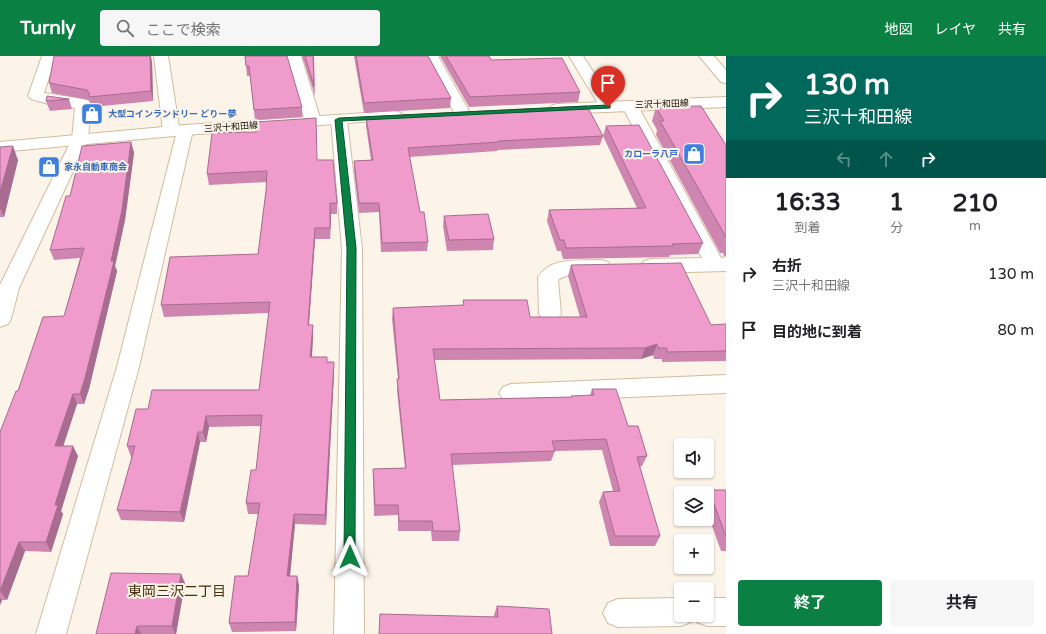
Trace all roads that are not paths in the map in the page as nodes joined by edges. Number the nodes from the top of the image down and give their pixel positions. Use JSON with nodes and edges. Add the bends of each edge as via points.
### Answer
{"nodes":[{"id":1,"x":49,"y":56,"type":"edge"},
{"id":2,"x":161,"y":56,"type":"edge"},
{"id":3,"x":294,"y":56,"type":"edge"},
{"id":4,"x":431,"y":56,"type":"edge"},
{"id":5,"x":576,"y":56,"type":"edge"},
{"id":6,"x":706,"y":56,"type":"edge"},
{"id":7,"x":712,"y":56,"type":"edge"},
{"id":8,"x":726,"y":79,"type":"edge"},
{"id":9,"x":726,"y":102,"type":"edge"},
{"id":10,"x":630,"y":106,"type":"junction"},
{"id":11,"x":608,"y":107,"type":"junction"},
{"id":12,"x":538,"y":110,"type":"edge"},
{"id":13,"x":462,"y":113,"type":"edge"},
{"id":14,"x":408,"y":116,"type":"edge"},
{"id":15,"x":339,"y":120,"type":"junction"},
{"id":16,"x":313,"y":121,"type":"junction"},
{"id":17,"x":178,"y":131,"type":"junction"},
{"id":18,"x":80,"y":139,"type":"junction"},
{"id":19,"x":0,"y":147,"type":"edge"},
{"id":20,"x":721,"y":264,"type":"edge"},
{"id":21,"x":550,"y":314,"type":"dead end"},
{"id":22,"x":0,"y":319,"type":"edge"},
{"id":23,"x":726,"y":384,"type":"edge"},
{"id":24,"x":511,"y":393,"type":"dead end"},
{"id":25,"x":674,"y":612,"type":"edge"},
{"id":26,"x":714,"y":612,"type":"edge"},
{"id":27,"x":726,"y":612,"type":"edge"},
{"id":28,"x":618,"y":613,"type":"dead end"},
{"id":29,"x":51,"y":634,"type":"edge"},
{"id":30,"x":349,"y":634,"type":"edge"}],
"edges":[{"from":1,"to":18,"type":"street","via":[[36,96],[83,104]]},
{"from":2,"to":17,"type":"street"},
{"from":3,"to":16,"type":"street"},
{"from":4,"to":13,"type":"street"},
{"from":5,"to":11,"type":"street"},
{"from":6,"to":7,"type":"street"},
{"from":6,"to":8,"type":"street"},
{"from":9,"to":10,"type":"street","name":"三沢十和田線"},
{"from":10,"to":11,"type":"street","name":"三沢十和田線"},
{"from":10,"to":20,"type":"street"},
{"from":11,"to":12,"type":"street","name":"三沢十和田線"},
{"from":14,"to":15,"type":"street","name":"三沢十和田線"},
{"from":15,"to":16,"type":"street","name":"三沢十和田線"},
{"from":15,"to":30,"type":"street","via":[[352,248]]},
{"from":16,"to":17,"type":"street","name":"三沢十和田線"},
{"from":17,"to":18,"type":"street","name":"三沢十和田線"},
{"from":17,"to":29,"type":"street","via":[[158,248],[128,367]]},
{"from":18,"to":19,"type":"street","name":"三沢十和田線"},
{"from":18,"to":22,"type":"street","via":[[9,288]]},
{"from":20,"to":21,"type":"street","via":[[561,268],[548,277]]},
{"from":23,"to":24,"type":"street"},
{"from":25,"to":28,"type":"street"},
{"from":26,"to":27,"type":"street"}]}
